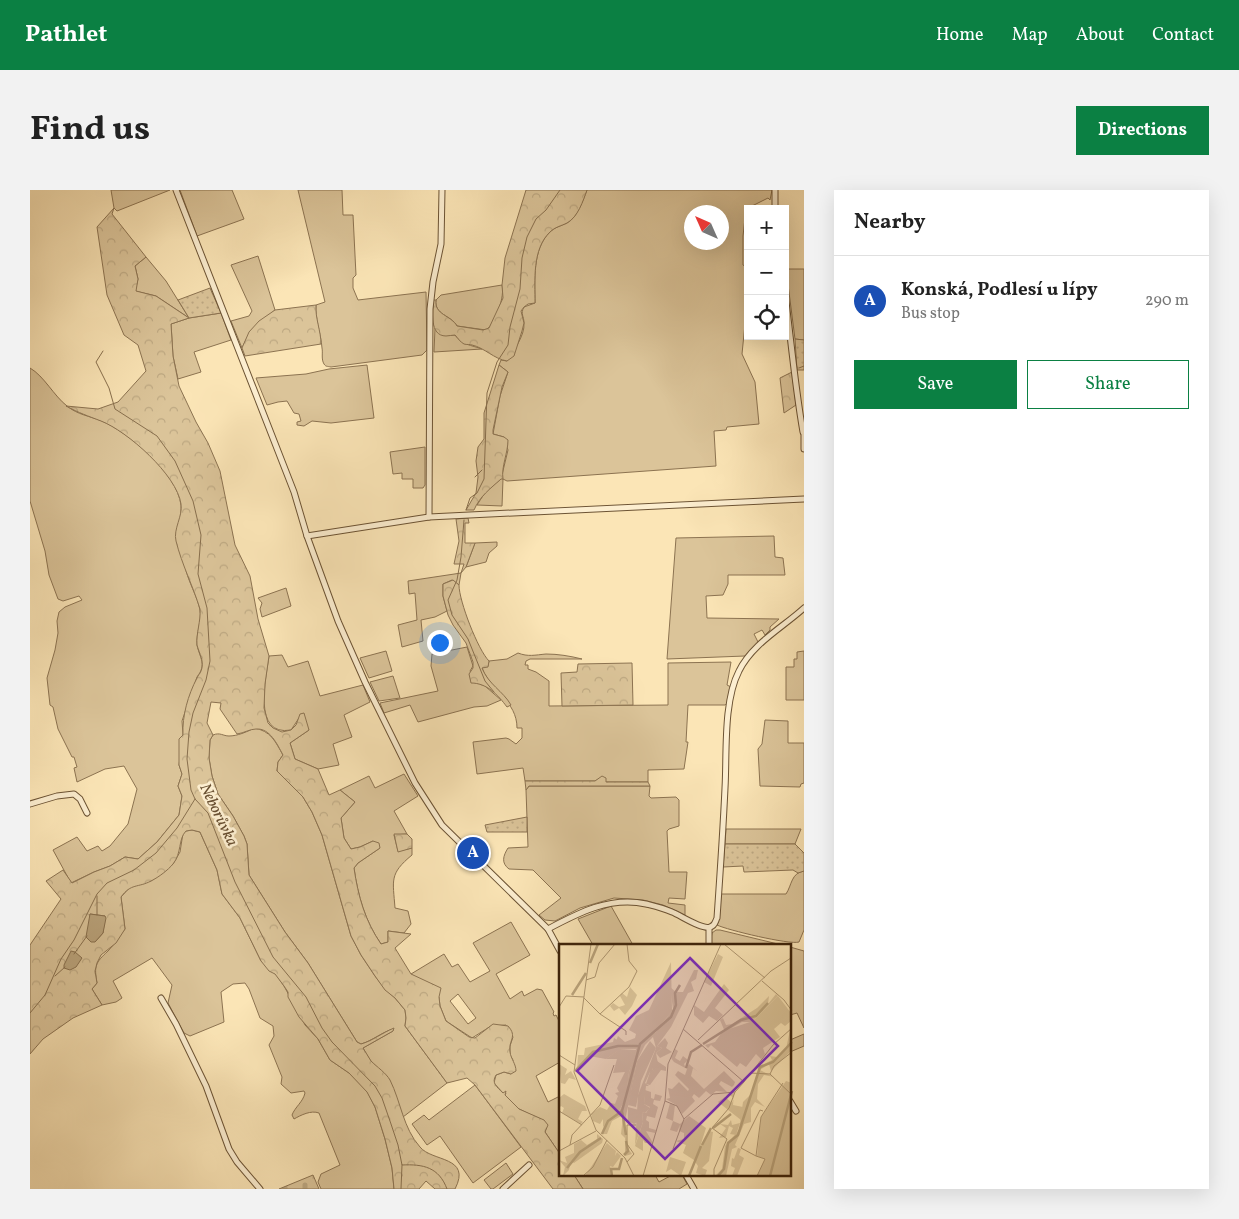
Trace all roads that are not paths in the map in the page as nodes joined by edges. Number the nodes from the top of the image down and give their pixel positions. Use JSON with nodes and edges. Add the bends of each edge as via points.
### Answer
{"nodes":[{"id":1,"x":176,"y":190,"type":"edge"},
{"id":2,"x":442,"y":190,"type":"edge"},
{"id":3,"x":775,"y":190,"type":"edge"},
{"id":4,"x":775,"y":205,"type":"edge"},
{"id":5,"x":785,"y":295,"type":"edge"},
{"id":6,"x":803,"y":431,"type":"edge"},
{"id":7,"x":804,"y":449,"type":"edge"},
{"id":8,"x":804,"y":499,"type":"edge"},
{"id":9,"x":429,"y":517,"type":"junction"},
{"id":10,"x":306,"y":536,"type":"junction"},
{"id":11,"x":804,"y":608,"type":"edge"},
{"id":12,"x":30,"y":804,"type":"edge"},
{"id":13,"x":87,"y":813,"type":"dead end"},
{"id":14,"x":709,"y":928,"type":"junction"},
{"id":15,"x":548,"y":929,"type":"junction"},
{"id":16,"x":709,"y":944,"type":"edge"},
{"id":17,"x":559,"y":949,"type":"edge"},
{"id":18,"x":161,"y":998,"type":"dead end"},
{"id":19,"x":792,"y":1104,"type":"edge"},
{"id":20,"x":796,"y":1111,"type":"dead end"},
{"id":21,"x":529,"y":1165,"type":"dead end"},
{"id":22,"x":687,"y":1176,"type":"edge"},
{"id":23,"x":260,"y":1189,"type":"edge"},
{"id":24,"x":503,"y":1189,"type":"edge"},
{"id":25,"x":694,"y":1189,"type":"edge"}],
"edges":[{"from":1,"to":10,"type":"street","via":[[294,492]]},
{"from":2,"to":9,"type":"street","via":[[441,244],[430,309]]},
{"from":3,"to":4,"type":"street"},
{"from":5,"to":6,"type":"street"},
{"from":6,"to":7,"type":"street"},
{"from":8,"to":9,"type":"street"},
{"from":9,"to":10,"type":"street"},
{"from":10,"to":15,"type":"street","via":[[338,621],[415,783],[442,825]]},
{"from":11,"to":14,"type":"street","via":[[758,646],[739,671],[732,690],[717,918]]},
{"from":12,"to":13,"type":"street","via":[[74,794]]},
{"from":14,"to":15,"type":"street","via":[[659,907],[622,901],[601,905]]},
{"from":14,"to":16,"type":"street"},
{"from":15,"to":17,"type":"street"},
{"from":18,"to":23,"type":"street","via":[[206,1086],[229,1149]]},
{"from":19,"to":20,"type":"street"},
{"from":21,"to":24,"type":"street"},
{"from":22,"to":25,"type":"street"}]}
